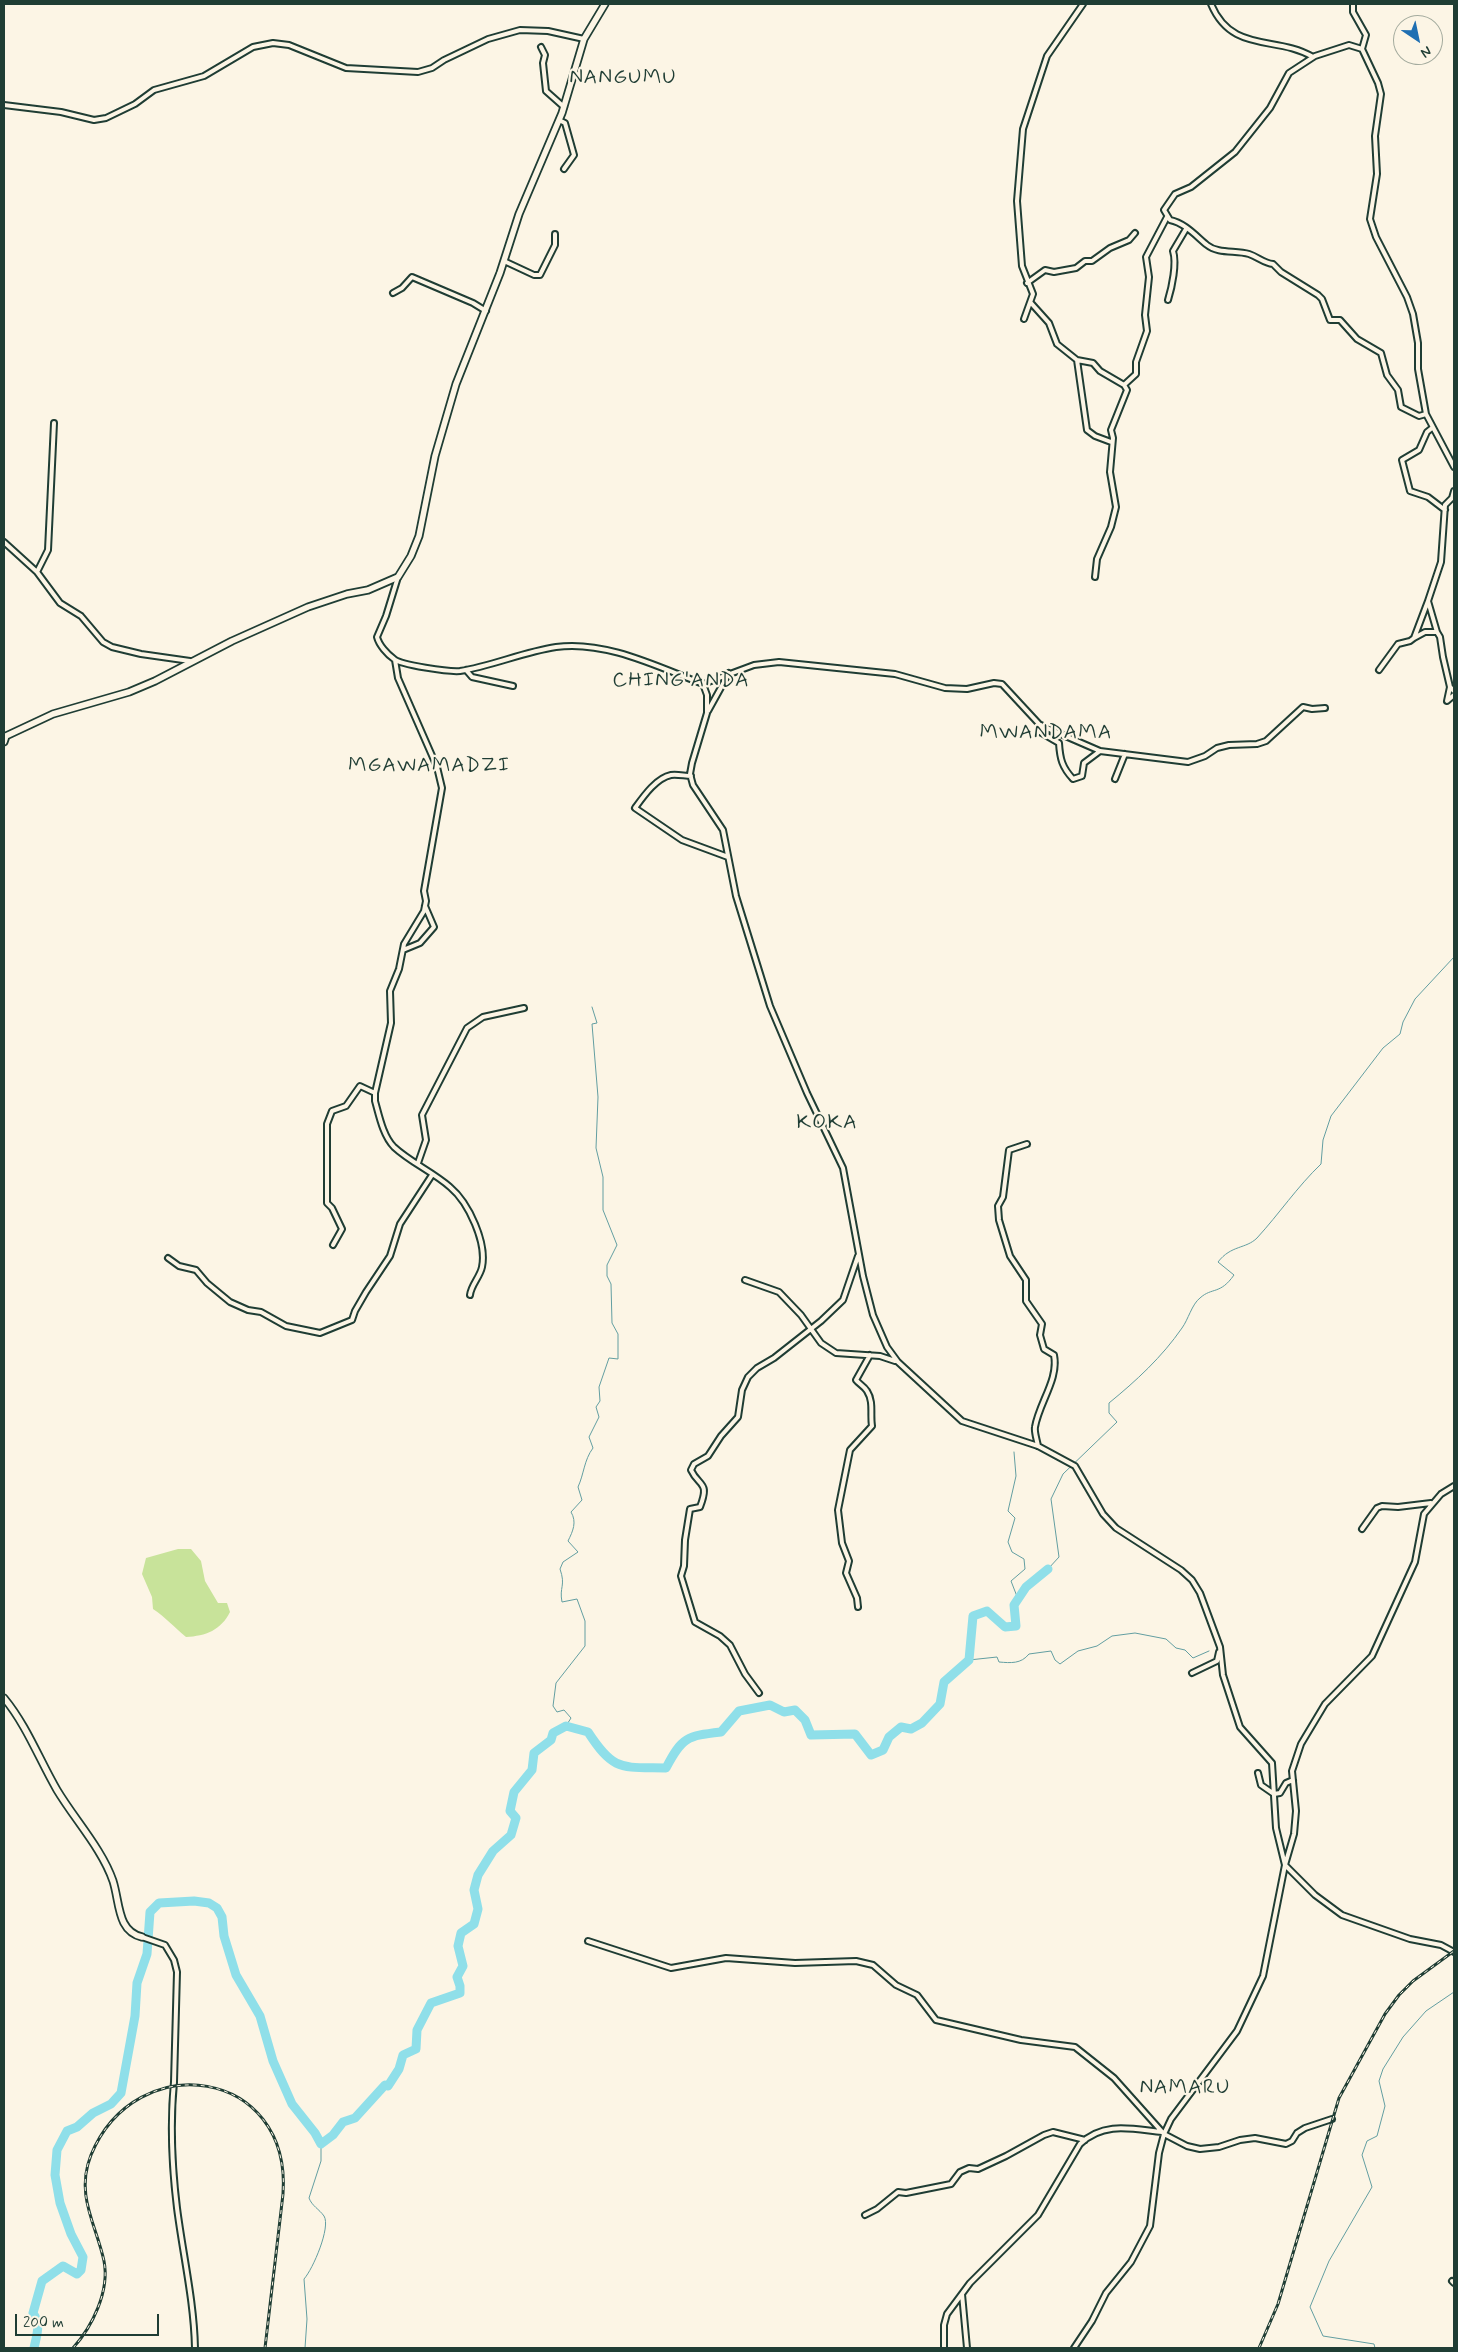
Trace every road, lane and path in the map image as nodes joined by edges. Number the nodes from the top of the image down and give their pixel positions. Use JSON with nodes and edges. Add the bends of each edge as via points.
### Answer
{"nodes":[{"id":1,"x":605,"y":4,"type":"edge"},
{"id":2,"x":1083,"y":4,"type":"edge"},
{"id":3,"x":1211,"y":4,"type":"edge"},
{"id":4,"x":1353,"y":4,"type":"edge"},
{"id":5,"x":584,"y":40,"type":"junction"},
{"id":6,"x":541,"y":47,"type":"dead end"},
{"id":7,"x":1362,"y":49,"type":"junction"},
{"id":8,"x":1313,"y":57,"type":"junction"},
{"id":9,"x":4,"y":105,"type":"edge"},
{"id":10,"x":564,"y":108,"type":"junction"},
{"id":11,"x":559,"y":120,"type":"junction"},
{"id":12,"x":564,"y":169,"type":"dead end"},
{"id":13,"x":1167,"y":217,"type":"junction"},
{"id":14,"x":1186,"y":229,"type":"junction"},
{"id":15,"x":1135,"y":233,"type":"dead end"},
{"id":16,"x":555,"y":234,"type":"dead end"},
{"id":17,"x":504,"y":261,"type":"junction"},
{"id":18,"x":1027,"y":283,"type":"junction"},
{"id":19,"x":393,"y":293,"type":"dead end"},
{"id":20,"x":1168,"y":300,"type":"dead end"},
{"id":21,"x":1031,"y":303,"type":"junction"},
{"id":22,"x":486,"y":311,"type":"junction"},
{"id":23,"x":1024,"y":319,"type":"dead end"},
{"id":24,"x":1077,"y":360,"type":"junction"},
{"id":25,"x":1124,"y":386,"type":"junction"},
{"id":26,"x":1426,"y":414,"type":"junction"},
{"id":27,"x":54,"y":423,"type":"dead end"},
{"id":28,"x":1432,"y":428,"type":"junction"},
{"id":29,"x":1111,"y":442,"type":"junction"},
{"id":30,"x":1454,"y":467,"type":"edge"},
{"id":31,"x":1454,"y":491,"type":"edge"},
{"id":32,"x":1445,"y":510,"type":"junction"},
{"id":33,"x":4,"y":542,"type":"edge"},
{"id":34,"x":37,"y":572,"type":"junction"},
{"id":35,"x":398,"y":577,"type":"junction"},
{"id":36,"x":1095,"y":577,"type":"dead end"},
{"id":37,"x":1428,"y":601,"type":"junction"},
{"id":38,"x":1437,"y":632,"type":"junction"},
{"id":39,"x":1414,"y":638,"type":"junction"},
{"id":40,"x":395,"y":660,"type":"junction"},
{"id":41,"x":195,"y":662,"type":"junction"},
{"id":42,"x":466,"y":670,"type":"junction"},
{"id":43,"x":1379,"y":670,"type":"dead end"},
{"id":44,"x":729,"y":673,"type":"junction"},
{"id":45,"x":703,"y":684,"type":"junction"},
{"id":46,"x":513,"y":686,"type":"dead end"},
{"id":47,"x":1450,"y":687,"type":"junction"},
{"id":48,"x":1454,"y":693,"type":"edge"},
{"id":49,"x":1325,"y":708,"type":"dead end"},
{"id":50,"x":707,"y":713,"type":"junction"},
{"id":51,"x":1041,"y":725,"type":"junction"},
{"id":52,"x":4,"y":738,"type":"edge"},
{"id":53,"x":1100,"y":751,"type":"junction"},
{"id":54,"x":1125,"y":754,"type":"junction"},
{"id":55,"x":691,"y":776,"type":"junction"},
{"id":56,"x":1115,"y":779,"type":"dead end"},
{"id":57,"x":728,"y":857,"type":"junction"},
{"id":58,"x":425,"y":905,"type":"junction"},
{"id":59,"x":403,"y":950,"type":"junction"},
{"id":60,"x":524,"y":1008,"type":"dead end"},
{"id":61,"x":375,"y":1093,"type":"junction"},
{"id":62,"x":1027,"y":1144,"type":"dead end"},
{"id":63,"x":418,"y":1163,"type":"junction"},
{"id":64,"x":432,"y":1175,"type":"junction"},
{"id":65,"x":333,"y":1245,"type":"dead end"},
{"id":66,"x":858,"y":1254,"type":"junction"},
{"id":67,"x":168,"y":1258,"type":"dead end"},
{"id":68,"x":745,"y":1280,"type":"dead end"},
{"id":69,"x":470,"y":1295,"type":"dead end"},
{"id":70,"x":811,"y":1329,"type":"junction"},
{"id":71,"x":870,"y":1356,"type":"junction"},
{"id":72,"x":898,"y":1362,"type":"junction"},
{"id":73,"x":1038,"y":1446,"type":"junction"},
{"id":74,"x":1454,"y":1486,"type":"edge"},
{"id":75,"x":1431,"y":1503,"type":"junction"},
{"id":76,"x":1362,"y":1529,"type":"dead end"},
{"id":77,"x":858,"y":1607,"type":"dead end"},
{"id":78,"x":1220,"y":1647,"type":"junction"},
{"id":79,"x":1192,"y":1673,"type":"dead end"},
{"id":80,"x":759,"y":1693,"type":"dead end"},
{"id":81,"x":4,"y":1698,"type":"edge"},
{"id":82,"x":1258,"y":1772,"type":"dead end"},
{"id":83,"x":1293,"y":1780,"type":"junction"},
{"id":84,"x":1274,"y":1794,"type":"junction"},
{"id":85,"x":1285,"y":1864,"type":"junction"},
{"id":86,"x":142,"y":1937,"type":"joint"},
{"id":87,"x":588,"y":1940,"type":"dead end"},
{"id":88,"x":1454,"y":1952,"type":"edge"},
{"id":89,"x":1332,"y":2120,"type":"dead end"},
{"id":90,"x":1163,"y":2133,"type":"junction"},
{"id":91,"x":1085,"y":2140,"type":"junction"},
{"id":92,"x":865,"y":2215,"type":"dead end"},
{"id":93,"x":962,"y":2294,"type":"junction"},
{"id":94,"x":195,"y":2348,"type":"edge"},
{"id":95,"x":944,"y":2348,"type":"edge"},
{"id":96,"x":967,"y":2348,"type":"edge"},
{"id":97,"x":1074,"y":2348,"type":"edge"}],
"edges":[{"from":1,"to":5,"type":"street"},
{"from":2,"to":18,"type":"street","via":[[1047,56],[1023,129],[1017,201],[1020,251]]},
{"from":3,"to":8,"type":"street","via":[[1226,27],[1241,37],[1302,50]]},
{"from":4,"to":7,"type":"street","via":[[1353,12],[1366,35]]},
{"from":5,"to":9,"type":"street","via":[[548,31],[520,30],[495,36],[418,72],[346,68],[290,45],[273,43],[253,47],[204,76],[154,90],[135,104],[106,118],[94,120]]},
{"from":5,"to":10,"type":"street"},
{"from":6,"to":10,"type":"street","via":[[545,55],[546,92]]},
{"from":7,"to":8,"type":"street","via":[[1349,46]]},
{"from":7,"to":26,"type":"street","via":[[1381,94],[1376,136],[1377,174],[1370,219],[1413,314]]},
{"from":8,"to":13,"type":"street","via":[[1285,77],[1270,108],[1235,152],[1191,187],[1175,194],[1164,210]]},
{"from":10,"to":11,"type":"street"},
{"from":11,"to":12,"type":"street","via":[[565,123],[574,155]]},
{"from":11,"to":17,"type":"street","via":[[519,214]]},
{"from":13,"to":14,"type":"street"},
{"from":13,"to":25,"type":"street","via":[[1146,257],[1149,277],[1146,338],[1136,362],[1136,374]]},
{"from":14,"to":20,"type":"street","via":[[1173,251],[1176,262]]},
{"from":14,"to":26,"type":"street","via":[[1197,234],[1208,246],[1249,254],[1273,264],[1318,295],[1330,320],[1340,320],[1356,339],[1381,353],[1387,374],[1398,390],[1401,407],[1419,416]]},
{"from":15,"to":18,"type":"street","via":[[1092,261],[1085,261],[1076,268],[1054,272],[1045,270]]},
{"from":16,"to":17,"type":"street","via":[[555,246],[540,275]]},
{"from":17,"to":22,"type":"street"},
{"from":18,"to":21,"type":"street","via":[[1033,294]]},
{"from":19,"to":22,"type":"street","via":[[412,276]]},
{"from":21,"to":23,"type":"street"},
{"from":21,"to":24,"type":"street","via":[[1049,324],[1057,344]]},
{"from":22,"to":35,"type":"street","via":[[447,412],[419,536]]},
{"from":24,"to":25,"type":"street","via":[[1093,363]]},
{"from":24,"to":29,"type":"street","via":[[1087,430]]},
{"from":25,"to":29,"type":"street","via":[[1127,390],[1112,425]]},
{"from":26,"to":28,"type":"street"},
{"from":27,"to":34,"type":"street","via":[[48,550]]},
{"from":28,"to":30,"type":"street"},
{"from":28,"to":32,"type":"street","via":[[1418,452],[1402,460],[1410,491],[1428,497]]},
{"from":29,"to":36,"type":"street","via":[[1111,478],[1116,507],[1097,559]]},
{"from":31,"to":32,"type":"street"},
{"from":32,"to":37,"type":"street","via":[[1441,562]]},
{"from":33,"to":34,"type":"street"},
{"from":34,"to":41,"type":"street","via":[[65,608],[81,616],[103,642],[141,654]]},
{"from":35,"to":40,"type":"street","via":[[377,637],[380,645]]},
{"from":35,"to":41,"type":"street","via":[[280,618]]},
{"from":37,"to":38,"type":"street"},
{"from":37,"to":39,"type":"street"},
{"from":38,"to":39,"type":"street","via":[[1425,632]]},
{"from":38,"to":47,"type":"street"},
{"from":39,"to":43,"type":"street","via":[[1398,644]]},
{"from":40,"to":42,"type":"street","via":[[450,672]]},
{"from":40,"to":58,"type":"street","via":[[398,678],[438,767],[442,788],[424,890]]},
{"from":41,"to":52,"type":"street","via":[[129,692],[60,711]]},
{"from":42,"to":45,"type":"street","via":[[543,649],[584,647],[644,662]]},
{"from":42,"to":46,"type":"street","via":[[472,677]]},
{"from":44,"to":45,"type":"street"},
{"from":44,"to":50,"type":"street"},
{"from":44,"to":51,"type":"street","via":[[779,662],[894,674],[945,688],[967,689],[1002,684]]},
{"from":45,"to":50,"type":"street"},
{"from":47,"to":48,"type":"street"},
{"from":47,"to":48,"type":"street","via":[[1447,701]]},
{"from":49,"to":54,"type":"street","via":[[1303,707],[1266,741],[1229,744],[1188,762]]},
{"from":50,"to":55,"type":"street"},
{"from":51,"to":53,"type":"street"},
{"from":51,"to":53,"type":"street","via":[[1040,732],[1059,743],[1060,760],[1073,779],[1082,776],[1084,763]]},
{"from":53,"to":54,"type":"street"},
{"from":54,"to":56,"type":"street"},
{"from":55,"to":57,"type":"street","via":[[698,794],[723,830]]},
{"from":55,"to":57,"type":"street","via":[[664,779],[635,808],[682,840]]},
{"from":57,"to":66,"type":"street","via":[[736,896],[770,1006],[843,1168]]},
{"from":58,"to":59,"type":"street"},
{"from":58,"to":59,"type":"street","via":[[434,927],[420,943]]},
{"from":59,"to":61,"type":"street","via":[[390,991],[391,1023]]},
{"from":60,"to":63,"type":"street","via":[[484,1017],[467,1028],[422,1115],[426,1140]]},
{"from":61,"to":63,"type":"street","via":[[382,1122],[392,1144]]},
{"from":61,"to":65,"type":"street","via":[[360,1086],[346,1106],[332,1111],[327,1124],[327,1203],[342,1229]]},
{"from":62,"to":73,"type":"street","via":[[1009,1150],[1003,1197],[998,1206],[1004,1241],[1026,1280],[1026,1302],[1042,1324],[1040,1335],[1044,1349],[1055,1358],[1035,1428]]},
{"from":63,"to":64,"type":"street"},
{"from":64,"to":67,"type":"street","via":[[399,1227],[390,1256],[352,1320],[327,1332],[299,1330],[261,1312],[238,1306],[207,1283],[196,1270],[180,1266]]},
{"from":64,"to":69,"type":"street","via":[[451,1187],[476,1225],[482,1266]]},
{"from":66,"to":70,"type":"street","via":[[843,1300]]},
{"from":66,"to":72,"type":"street","via":[[872,1315],[886,1347]]},
{"from":68,"to":70,"type":"street","via":[[779,1292]]},
{"from":70,"to":71,"type":"street","via":[[821,1344],[836,1353]]},
{"from":70,"to":80,"type":"street","via":[[748,1377],[742,1390],[738,1417],[708,1456],[694,1464],[691,1470],[703,1483],[704,1489],[700,1507],[690,1509],[681,1576],[695,1622],[730,1645]]},
{"from":71,"to":72,"type":"street"},
{"from":71,"to":77,"type":"street","via":[[856,1380],[868,1393],[872,1405],[872,1426],[850,1450],[838,1510],[842,1543],[849,1561],[846,1573]]},
{"from":72,"to":73,"type":"street","via":[[962,1421]]},
{"from":73,"to":78,"type":"street","via":[[1075,1466],[1103,1514],[1116,1528],[1192,1580]]},
{"from":74,"to":75,"type":"street"},
{"from":75,"to":76,"type":"street","via":[[1382,1506]]},
{"from":75,"to":83,"type":"street","via":[[1424,1514],[1414,1562],[1377,1648],[1321,1710],[1296,1757]]},
{"from":78,"to":79,"type":"street","via":[[1217,1660]]},
{"from":78,"to":84,"type":"street","via":[[1223,1675],[1240,1727],[1272,1763]]},
{"from":81,"to":86,"type":"street","via":[[21,1721],[58,1791],[111,1874],[124,1928],[132,1935]]},
{"from":82,"to":84,"type":"street","via":[[1261,1786]]},
{"from":83,"to":84,"type":"street","via":[[1286,1783],[1280,1793]]},
{"from":83,"to":85,"type":"street","via":[[1296,1820]]},
{"from":84,"to":85,"type":"street","via":[[1276,1828]]},
{"from":85,"to":88,"type":"street","via":[[1315,1895],[1342,1915],[1410,1939],[1441,1945]]},
{"from":85,"to":90,"type":"street","via":[[1266,1966],[1256,1993],[1237,2031]]},
{"from":86,"to":94,"type":"street","via":[[169,1949],[176,1964],[173,2138],[177,2208],[194,2316]]},
{"from":87,"to":90,"type":"street","via":[[670,1968],[726,1958],[794,1963],[856,1960],[873,1965],[896,1985],[917,1994],[936,2020],[1021,2040],[1075,2047],[1114,2078]]},
{"from":89,"to":90,"type":"street","via":[[1305,2128],[1286,2144],[1248,2139],[1200,2149],[1181,2144]]},
{"from":90,"to":91,"type":"street","via":[[1113,2128],[1096,2132]]},
{"from":90,"to":97,"type":"street","via":[[1150,2226],[1131,2262],[1106,2293]]},
{"from":91,"to":92,"type":"street","via":[[1053,2132],[1044,2135],[978,2169],[960,2172],[951,2184],[898,2192]]},
{"from":91,"to":93,"type":"street","via":[[1038,2215]]},
{"from":93,"to":95,"type":"street","via":[[945,2318]]},
{"from":93,"to":96,"type":"street"}]}
